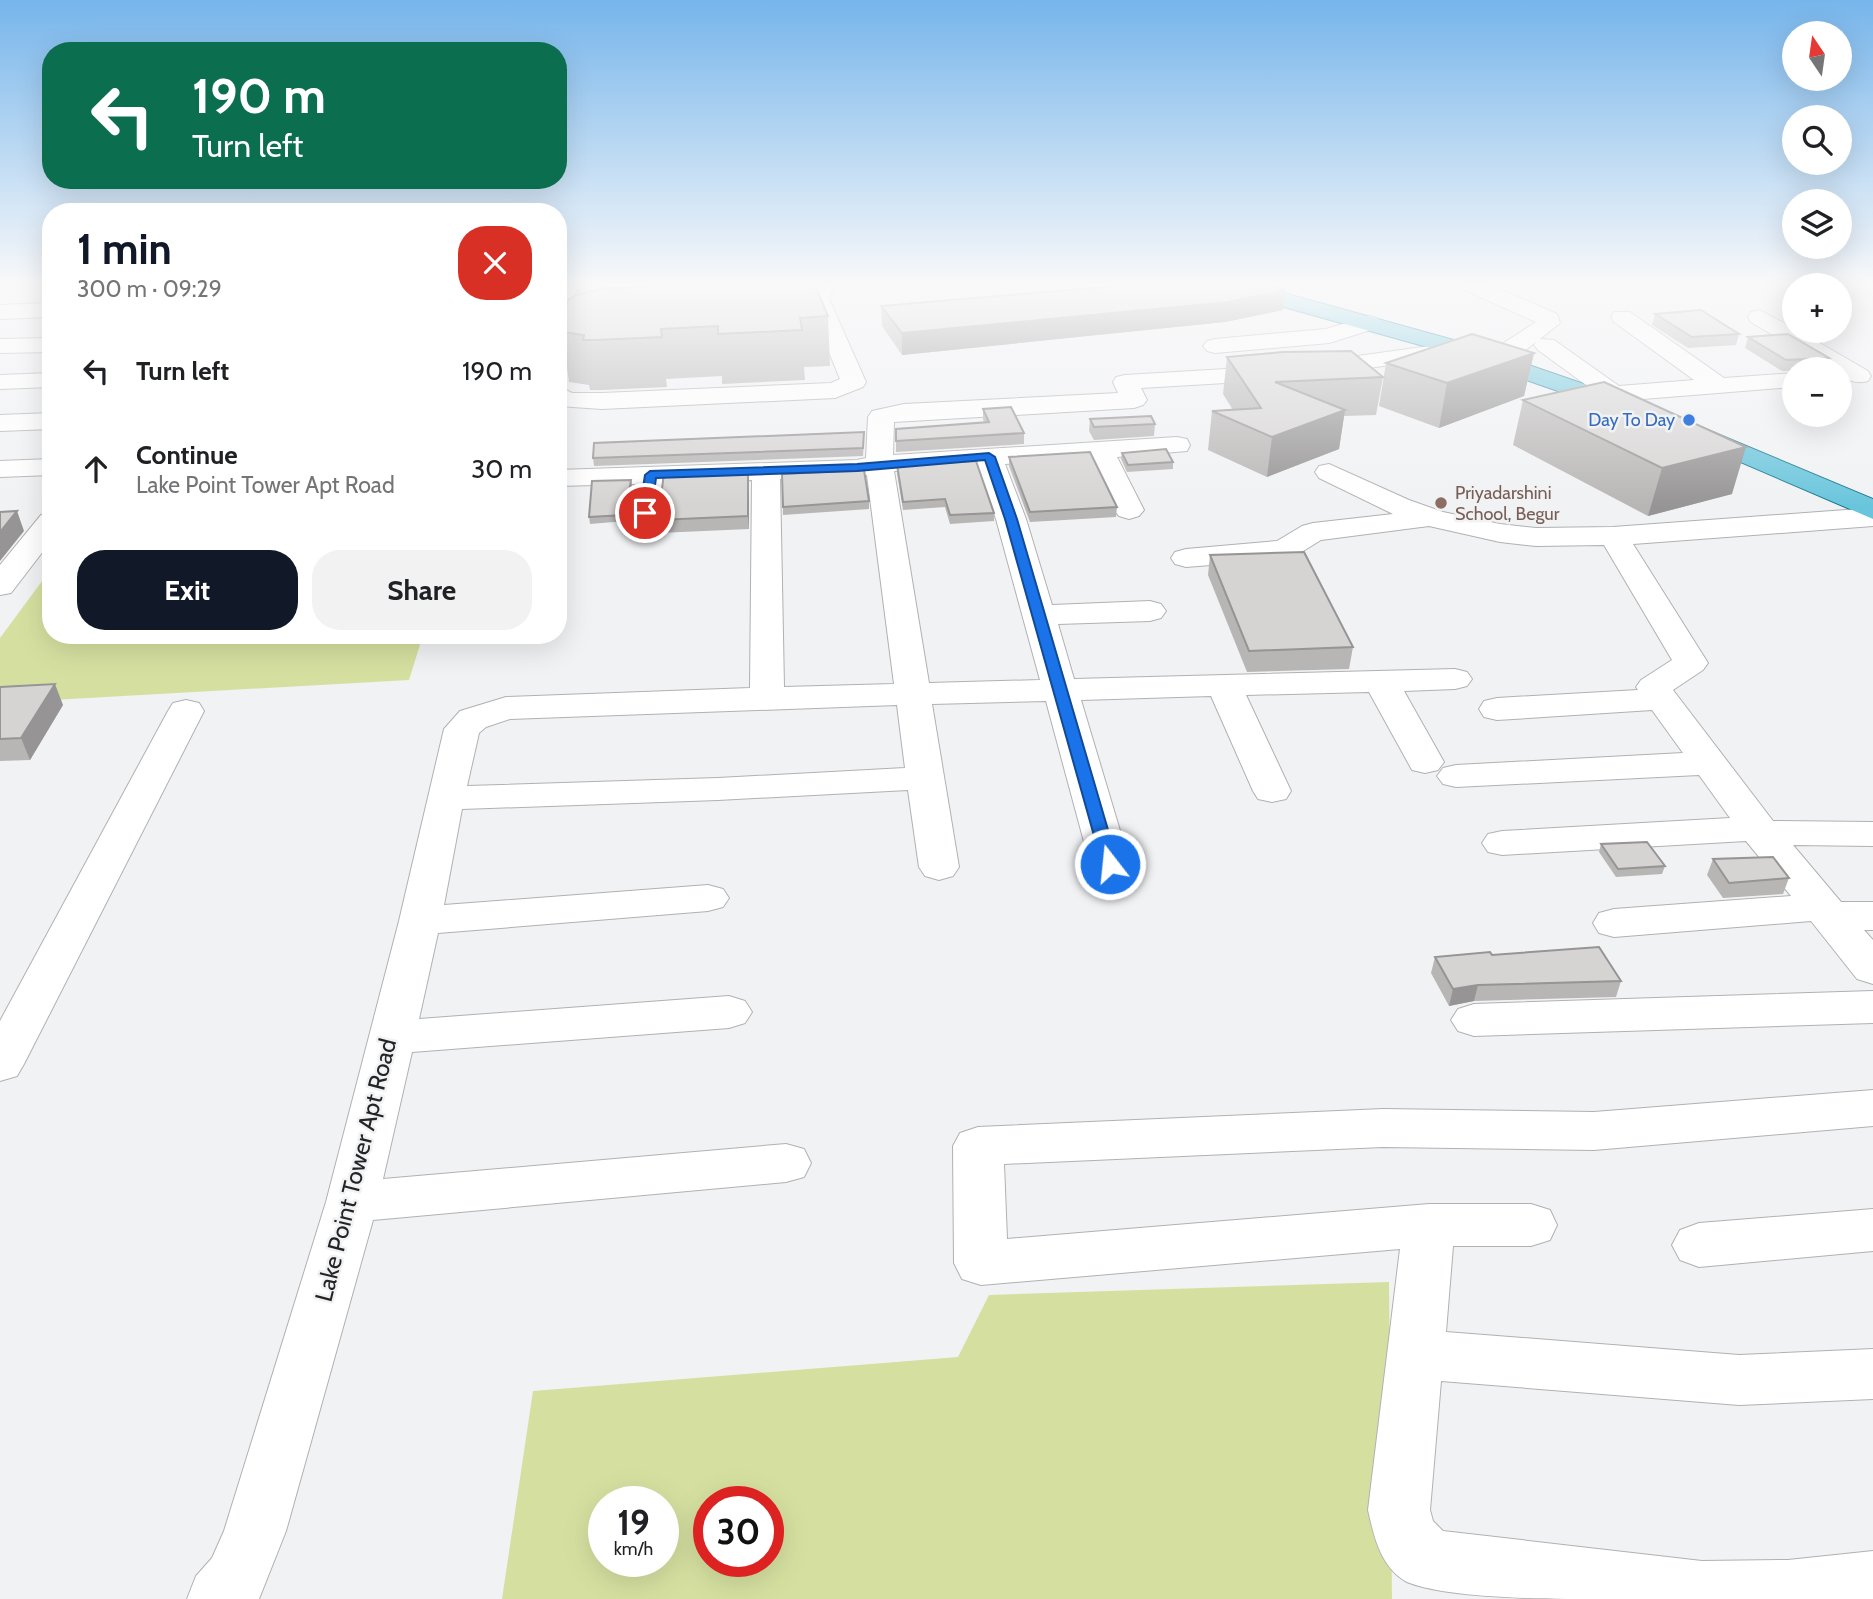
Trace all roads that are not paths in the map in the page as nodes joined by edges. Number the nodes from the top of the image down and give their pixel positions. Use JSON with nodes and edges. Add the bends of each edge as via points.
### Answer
{"nodes":[{"id":1,"x":843,"y":358,"type":"edge"},
{"id":2,"x":1397,"y":358,"type":"edge"},
{"id":3,"x":1487,"y":358,"type":"edge"},
{"id":4,"x":1498,"y":358,"type":"edge"},
{"id":5,"x":1561,"y":358,"type":"edge"},
{"id":6,"x":1679,"y":358,"type":"edge"},
{"id":7,"x":1826,"y":358,"type":"edge"},
{"id":8,"x":1494,"y":360,"type":"junction"},
{"id":9,"x":1857,"y":376,"type":"edge"},
{"id":10,"x":42,"y":380,"type":"edge"},
{"id":11,"x":1782,"y":381,"type":"edge"},
{"id":12,"x":0,"y":382,"type":"edge"},
{"id":13,"x":1719,"y":386,"type":"junction"},
{"id":14,"x":1603,"y":394,"type":"junction"},
{"id":15,"x":567,"y":400,"type":"edge"},
{"id":16,"x":42,"y":421,"type":"edge"},
{"id":17,"x":0,"y":423,"type":"edge"},
{"id":18,"x":1177,"y":445,"type":"dead end"},
{"id":19,"x":1100,"y":450,"type":"junction"},
{"id":20,"x":989,"y":457,"type":"junction"},
{"id":21,"x":879,"y":464,"type":"junction"},
{"id":22,"x":42,"y":467,"type":"edge"},
{"id":23,"x":0,"y":469,"type":"edge"},
{"id":24,"x":766,"y":471,"type":"junction"},
{"id":25,"x":1329,"y":472,"type":"dead end"},
{"id":26,"x":650,"y":475,"type":"junction"},
{"id":27,"x":567,"y":478,"type":"edge"},
{"id":28,"x":1129,"y":510,"type":"dead end"},
{"id":29,"x":1873,"y":510,"type":"edge"},
{"id":30,"x":42,"y":517,"type":"edge"},
{"id":31,"x":1873,"y":517,"type":"edge"},
{"id":32,"x":1426,"y":518,"type":"junction"},
{"id":33,"x":642,"y":532,"type":"dead end"},
{"id":34,"x":1613,"y":536,"type":"junction"},
{"id":35,"x":1186,"y":558,"type":"dead end"},
{"id":36,"x":1,"y":584,"type":"edge"},
{"id":37,"x":1150,"y":611,"type":"dead end"},
{"id":38,"x":1038,"y":615,"type":"junction"},
{"id":39,"x":1455,"y":679,"type":"dead end"},
{"id":40,"x":1381,"y":681,"type":"junction"},
{"id":41,"x":1224,"y":685,"type":"junction"},
{"id":42,"x":1060,"y":690,"type":"junction"},
{"id":43,"x":914,"y":694,"type":"junction"},
{"id":44,"x":767,"y":698,"type":"junction"},
{"id":45,"x":1662,"y":699,"type":"junction"},
{"id":46,"x":1497,"y":709,"type":"dead end"},
{"id":47,"x":186,"y":711,"type":"dead end"},
{"id":48,"x":1709,"y":763,"type":"junction"},
{"id":49,"x":926,"y":778,"type":"junction"},
{"id":50,"x":1272,"y":791,"type":"dead end"},
{"id":51,"x":445,"y":798,"type":"junction"},
{"id":52,"x":1760,"y":831,"type":"junction"},
{"id":53,"x":1873,"y":834,"type":"edge"},
{"id":54,"x":1502,"y":843,"type":"dead end"},
{"id":55,"x":1110,"y":864,"type":"dead end"},
{"id":56,"x":939,"y":866,"type":"dead end"},
{"id":57,"x":708,"y":898,"type":"dead end"},
{"id":58,"x":1826,"y":911,"type":"junction"},
{"id":59,"x":1873,"y":916,"type":"edge"},
{"id":60,"x":420,"y":921,"type":"junction"},
{"id":61,"x":1614,"y":923,"type":"dead end"},
{"id":62,"x":1873,"y":970,"type":"edge"},
{"id":63,"x":1873,"y":1007,"type":"edge"},
{"id":64,"x":729,"y":1012,"type":"dead end"},
{"id":65,"x":1475,"y":1020,"type":"dead end"},
{"id":66,"x":390,"y":1037,"type":"junction"},
{"id":67,"x":0,"y":1064,"type":"edge"},
{"id":68,"x":1873,"y":1108,"type":"edge"},
{"id":69,"x":786,"y":1163,"type":"dead end"},
{"id":70,"x":352,"y":1202,"type":"junction"},
{"id":71,"x":1429,"y":1224,"type":"junction"},
{"id":72,"x":1531,"y":1225,"type":"dead end"},
{"id":73,"x":1873,"y":1230,"type":"edge"},
{"id":74,"x":1699,"y":1245,"type":"dead end"},
{"id":75,"x":1415,"y":1354,"type":"junction"},
{"id":76,"x":1873,"y":1374,"type":"edge"},
{"id":77,"x":1873,"y":1582,"type":"edge"},
{"id":78,"x":219,"y":1599,"type":"edge"}],
"edges":[{"from":1,"to":15,"type":"street","via":[[854,382],[835,390]]},
{"from":2,"to":21,"type":"street","via":[[1293,372],[1125,382],[1134,400],[904,412],[881,417]]},
{"from":3,"to":8,"type":"main road"},
{"from":4,"to":8,"type":"street"},
{"from":5,"to":14,"type":"street"},
{"from":6,"to":13,"type":"street"},
{"from":7,"to":9,"type":"street"},
{"from":8,"to":14,"type":"main road"},
{"from":10,"to":12,"type":"street"},
{"from":11,"to":13,"type":"street"},
{"from":13,"to":14,"type":"street"},
{"from":14,"to":29,"type":"main road"},
{"from":16,"to":17,"type":"street"},
{"from":18,"to":19,"type":"street"},
{"from":19,"to":20,"type":"street"},
{"from":19,"to":28,"type":"street"},
{"from":20,"to":21,"type":"street"},
{"from":20,"to":38,"type":"street"},
{"from":21,"to":24,"type":"street"},
{"from":21,"to":43,"type":"street"},
{"from":22,"to":23,"type":"street"},
{"from":24,"to":26,"type":"street"},
{"from":24,"to":44,"type":"street"},
{"from":25,"to":32,"type":"street"},
{"from":26,"to":27,"type":"street"},
{"from":26,"to":33,"type":"street"},
{"from":30,"to":36,"type":"street"},
{"from":31,"to":34,"type":"street"},
{"from":32,"to":34,"type":"street","via":[[1544,539]]},
{"from":32,"to":35,"type":"street","via":[[1313,532],[1284,550]]},
{"from":34,"to":45,"type":"street","via":[[1691,663],[1653,687]]},
{"from":37,"to":38,"type":"street"},
{"from":38,"to":42,"type":"street"},
{"from":39,"to":40,"type":"street"},
{"from":40,"to":41,"type":"street"},
{"from":40,"to":48,"type":"street","via":[[1440,769]]},
{"from":41,"to":42,"type":"street"},
{"from":41,"to":50,"type":"street"},
{"from":42,"to":43,"type":"street"},
{"from":42,"to":55,"type":"street"},
{"from":43,"to":44,"type":"street"},
{"from":43,"to":49,"type":"street"},
{"from":44,"to":51,"type":"street","name":"Lake Point Tower Apt Road","via":[[506,708],[472,719],[462,729]]},
{"from":45,"to":46,"type":"street"},
{"from":45,"to":48,"type":"street"},
{"from":47,"to":67,"type":"street"},
{"from":48,"to":52,"type":"street"},
{"from":49,"to":51,"type":"street"},
{"from":49,"to":56,"type":"street"},
{"from":51,"to":60,"type":"street","name":"Lake Point Tower Apt Road"},
{"from":52,"to":53,"type":"street"},
{"from":52,"to":54,"type":"street"},
{"from":52,"to":58,"type":"street"},
{"from":57,"to":60,"type":"street"},
{"from":58,"to":59,"type":"street"},
{"from":58,"to":61,"type":"street"},
{"from":58,"to":62,"type":"street"},
{"from":60,"to":66,"type":"street","name":"Lake Point Tower Apt Road"},
{"from":63,"to":65,"type":"street"},
{"from":64,"to":66,"type":"street"},
{"from":66,"to":70,"type":"street","name":"Lake Point Tower Apt Road"},
{"from":68,"to":71,"type":"street","via":[[1594,1131],[1383,1128],[978,1146],[981,1263]]},
{"from":69,"to":70,"type":"street"},
{"from":70,"to":78,"type":"street","name":"Lake Point Tower Apt Road","via":[[255,1531],[235,1580]]},
{"from":71,"to":72,"type":"street"},
{"from":71,"to":75,"type":"street"},
{"from":73,"to":74,"type":"street"},
{"from":75,"to":76,"type":"street","via":[[1739,1380]]},
{"from":75,"to":77,"type":"street","via":[[1399,1510],[1406,1538],[1428,1560],[1724,1594],[1782,1595]]}]}
